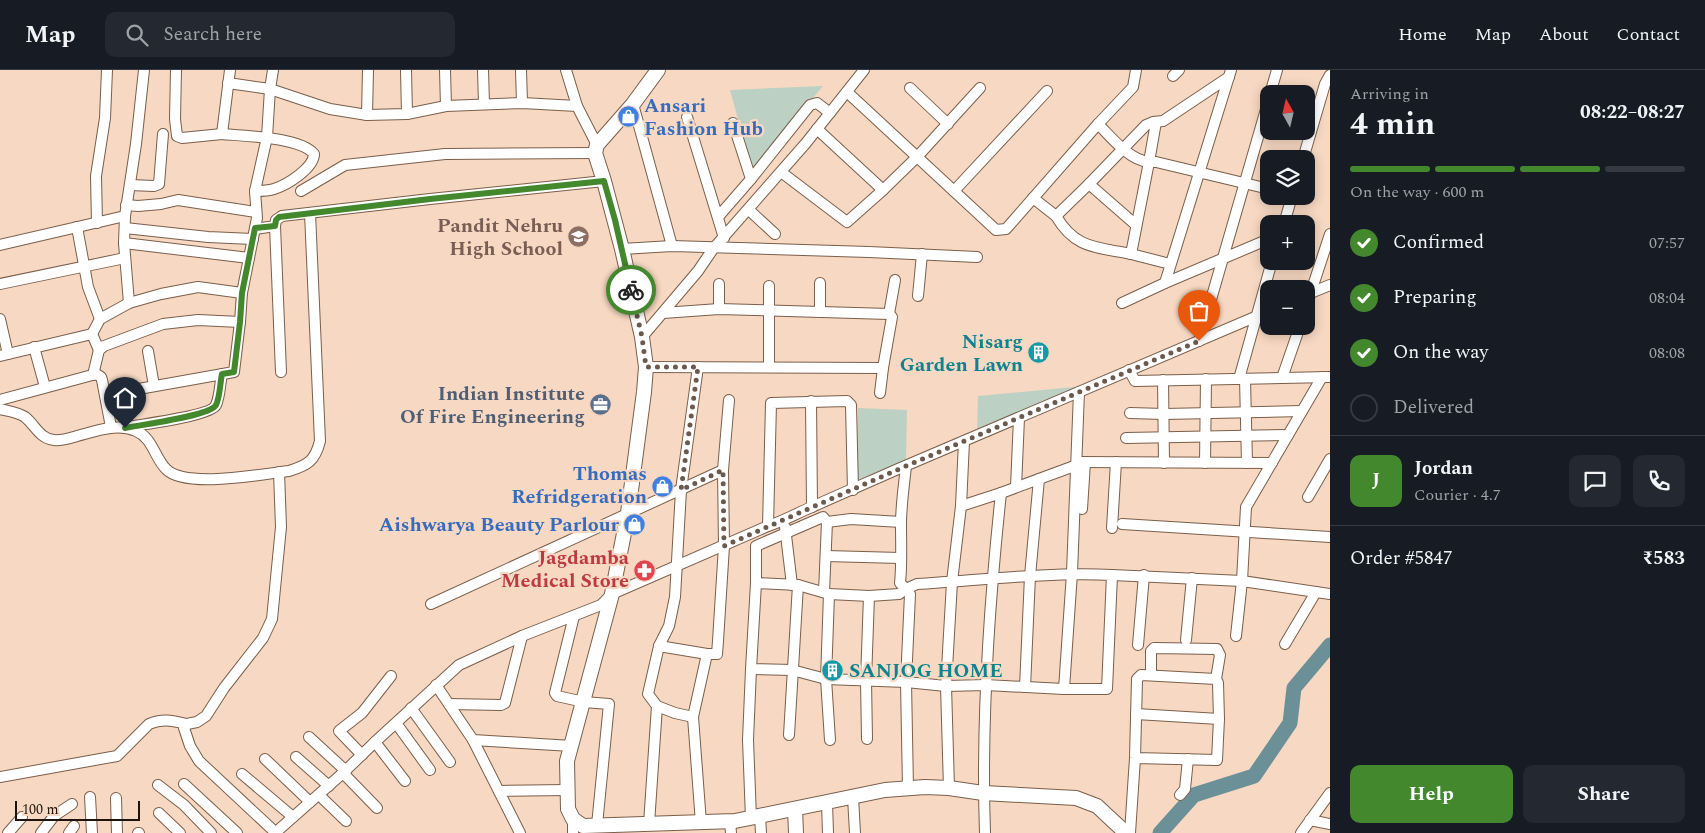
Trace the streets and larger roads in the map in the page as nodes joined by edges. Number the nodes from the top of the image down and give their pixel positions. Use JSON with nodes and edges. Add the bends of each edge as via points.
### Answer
{"nodes":[{"id":1,"x":107,"y":70,"type":"edge"},
{"id":2,"x":144,"y":70,"type":"edge"},
{"id":3,"x":176,"y":70,"type":"edge"},
{"id":4,"x":230,"y":70,"type":"edge"},
{"id":5,"x":273,"y":70,"type":"edge"},
{"id":6,"x":368,"y":70,"type":"edge"},
{"id":7,"x":406,"y":70,"type":"edge"},
{"id":8,"x":445,"y":70,"type":"edge"},
{"id":9,"x":483,"y":70,"type":"edge"},
{"id":10,"x":521,"y":70,"type":"edge"},
{"id":11,"x":566,"y":70,"type":"edge"},
{"id":12,"x":646,"y":70,"type":"edge"},
{"id":13,"x":658,"y":70,"type":"edge"},
{"id":14,"x":1277,"y":70,"type":"edge"},
{"id":15,"x":862,"y":71,"type":"edge"},
{"id":16,"x":1230,"y":74,"type":"edge"},
{"id":17,"x":1136,"y":77,"type":"edge"},
{"id":18,"x":1329,"y":77,"type":"edge"},
{"id":19,"x":228,"y":83,"type":"junction"},
{"id":20,"x":1273,"y":85,"type":"edge"},
{"id":21,"x":646,"y":86,"type":"junction"},
{"id":22,"x":910,"y":88,"type":"dead end"},
{"id":23,"x":980,"y":88,"type":"dead end"},
{"id":24,"x":270,"y":89,"type":"junction"},
{"id":25,"x":1048,"y":91,"type":"dead end"},
{"id":26,"x":847,"y":92,"type":"junction"},
{"id":27,"x":522,"y":103,"type":"junction"},
{"id":28,"x":484,"y":104,"type":"junction"},
{"id":29,"x":634,"y":104,"type":"junction"},
{"id":30,"x":446,"y":106,"type":"junction"},
{"id":31,"x":577,"y":106,"type":"junction"},
{"id":32,"x":830,"y":113,"type":"junction"},
{"id":33,"x":407,"y":114,"type":"junction"},
{"id":34,"x":367,"y":115,"type":"junction"},
{"id":35,"x":687,"y":118,"type":"dead end"},
{"id":36,"x":733,"y":122,"type":"dead end"},
{"id":37,"x":1156,"y":122,"type":"junction"},
{"id":38,"x":948,"y":124,"type":"junction"},
{"id":39,"x":1098,"y":124,"type":"junction"},
{"id":40,"x":817,"y":129,"type":"junction"},
{"id":41,"x":1260,"y":129,"type":"edge"},
{"id":42,"x":162,"y":134,"type":"dead end"},
{"id":43,"x":222,"y":134,"type":"junction"},
{"id":44,"x":267,"y":137,"type":"junction"},
{"id":45,"x":596,"y":149,"type":"junction"},
{"id":46,"x":1123,"y":149,"type":"junction"},
{"id":47,"x":1306,"y":150,"type":"edge"},
{"id":48,"x":917,"y":157,"type":"junction"},
{"id":49,"x":1149,"y":162,"type":"junction"},
{"id":50,"x":1200,"y":171,"type":"junction"},
{"id":51,"x":781,"y":172,"type":"junction"},
{"id":52,"x":751,"y":179,"type":"junction"},
{"id":53,"x":604,"y":181,"type":"junction"},
{"id":54,"x":1244,"y":182,"type":"junction"},
{"id":55,"x":1089,"y":184,"type":"junction"},
{"id":56,"x":130,"y":185,"type":"junction"},
{"id":57,"x":1260,"y":186,"type":"edge"},
{"id":58,"x":883,"y":190,"type":"junction"},
{"id":59,"x":255,"y":191,"type":"junction"},
{"id":60,"x":954,"y":191,"type":"junction"},
{"id":61,"x":301,"y":192,"type":"dead end"},
{"id":62,"x":1034,"y":198,"type":"junction"},
{"id":63,"x":126,"y":205,"type":"junction"},
{"id":64,"x":749,"y":210,"type":"junction"},
{"id":65,"x":256,"y":212,"type":"junction"},
{"id":66,"x":310,"y":213,"type":"junction"},
{"id":67,"x":125,"y":216,"type":"junction"},
{"id":68,"x":1056,"y":216,"type":"junction"},
{"id":69,"x":718,"y":217,"type":"junction"},
{"id":70,"x":97,"y":223,"type":"junction"},
{"id":71,"x":1136,"y":225,"type":"junction"},
{"id":72,"x":275,"y":226,"type":"junction"},
{"id":73,"x":77,"y":227,"type":"junction"},
{"id":74,"x":125,"y":228,"type":"junction"},
{"id":75,"x":255,"y":228,"type":"junction"},
{"id":76,"x":775,"y":234,"type":"dead end"},
{"id":77,"x":1330,"y":234,"type":"edge"},
{"id":78,"x":724,"y":238,"type":"junction"},
{"id":79,"x":253,"y":240,"type":"junction"},
{"id":80,"x":124,"y":242,"type":"junction"},
{"id":81,"x":1260,"y":243,"type":"edge"},
{"id":82,"x":0,"y":245,"type":"edge"},
{"id":83,"x":672,"y":246,"type":"junction"},
{"id":84,"x":622,"y":249,"type":"junction"},
{"id":85,"x":713,"y":249,"type":"junction"},
{"id":86,"x":922,"y":254,"type":"junction"},
{"id":87,"x":1131,"y":254,"type":"junction"},
{"id":88,"x":125,"y":258,"type":"junction"},
{"id":89,"x":249,"y":258,"type":"junction"},
{"id":90,"x":978,"y":258,"type":"dead end"},
{"id":91,"x":1222,"y":259,"type":"junction"},
{"id":92,"x":1170,"y":264,"type":"junction"},
{"id":93,"x":84,"y":267,"type":"junction"},
{"id":94,"x":1269,"y":270,"type":"edge"},
{"id":95,"x":896,"y":280,"type":"dead end"},
{"id":96,"x":1314,"y":280,"type":"edge"},
{"id":97,"x":820,"y":282,"type":"dead end"},
{"id":98,"x":1165,"y":283,"type":"junction"},
{"id":99,"x":0,"y":284,"type":"edge"},
{"id":100,"x":719,"y":284,"type":"dead end"},
{"id":101,"x":1330,"y":285,"type":"edge"},
{"id":102,"x":769,"y":286,"type":"dead end"},
{"id":103,"x":1315,"y":291,"type":"edge"},
{"id":104,"x":242,"y":293,"type":"junction"},
{"id":105,"x":918,"y":296,"type":"dead end"},
{"id":106,"x":129,"y":303,"type":"junction"},
{"id":107,"x":1122,"y":303,"type":"dead end"},
{"id":108,"x":719,"y":309,"type":"junction"},
{"id":109,"x":769,"y":310,"type":"junction"},
{"id":110,"x":820,"y":312,"type":"junction"},
{"id":111,"x":663,"y":313,"type":"junction"},
{"id":112,"x":889,"y":314,"type":"junction"},
{"id":113,"x":1260,"y":315,"type":"edge"},
{"id":114,"x":1255,"y":317,"type":"junction"},
{"id":115,"x":100,"y":319,"type":"junction"},
{"id":116,"x":240,"y":322,"type":"junction"},
{"id":117,"x":0,"y":323,"type":"edge"},
{"id":118,"x":92,"y":334,"type":"junction"},
{"id":119,"x":1297,"y":335,"type":"edge"},
{"id":120,"x":642,"y":337,"type":"junction"},
{"id":121,"x":1199,"y":341,"type":"junction"},
{"id":122,"x":34,"y":348,"type":"junction"},
{"id":123,"x":99,"y":350,"type":"junction"},
{"id":124,"x":148,"y":351,"type":"dead end"},
{"id":125,"x":4,"y":355,"type":"edge"},
{"id":126,"x":769,"y":366,"type":"junction"},
{"id":127,"x":646,"y":367,"type":"junction"},
{"id":128,"x":698,"y":367,"type":"junction"},
{"id":129,"x":883,"y":368,"type":"junction"},
{"id":130,"x":1129,"y":370,"type":"junction"},
{"id":131,"x":281,"y":372,"type":"dead end"},
{"id":132,"x":222,"y":374,"type":"junction"},
{"id":133,"x":93,"y":375,"type":"junction"},
{"id":134,"x":1326,"y":377,"type":"edge"},
{"id":135,"x":1282,"y":378,"type":"junction"},
{"id":136,"x":1206,"y":379,"type":"junction"},
{"id":137,"x":1242,"y":379,"type":"junction"},
{"id":138,"x":1163,"y":380,"type":"junction"},
{"id":139,"x":154,"y":386,"type":"junction"},
{"id":140,"x":44,"y":387,"type":"junction"},
{"id":141,"x":1079,"y":392,"type":"junction"},
{"id":142,"x":880,"y":393,"type":"dead end"},
{"id":143,"x":105,"y":394,"type":"junction"},
{"id":144,"x":0,"y":400,"type":"edge"},
{"id":145,"x":729,"y":400,"type":"dead end"},
{"id":146,"x":810,"y":401,"type":"junction"},
{"id":147,"x":0,"y":409,"type":"edge"},
{"id":148,"x":1302,"y":411,"type":"junction"},
{"id":149,"x":1130,"y":413,"type":"dead end"},
{"id":150,"x":1206,"y":413,"type":"junction"},
{"id":151,"x":1246,"y":413,"type":"junction"},
{"id":152,"x":1164,"y":414,"type":"junction"},
{"id":153,"x":1019,"y":418,"type":"junction"},
{"id":154,"x":112,"y":427,"type":"junction"},
{"id":155,"x":125,"y":428,"type":"junction"},
{"id":156,"x":1288,"y":434,"type":"junction"},
{"id":157,"x":1206,"y":436,"type":"junction"},
{"id":158,"x":1246,"y":436,"type":"junction"},
{"id":159,"x":1164,"y":437,"type":"junction"},
{"id":160,"x":1126,"y":438,"type":"dead end"},
{"id":161,"x":964,"y":441,"type":"junction"},
{"id":162,"x":1330,"y":459,"type":"edge"},
{"id":163,"x":1116,"y":462,"type":"junction"},
{"id":164,"x":1080,"y":463,"type":"junction"},
{"id":165,"x":1164,"y":463,"type":"junction"},
{"id":166,"x":1205,"y":463,"type":"junction"},
{"id":167,"x":1247,"y":463,"type":"junction"},
{"id":168,"x":1272,"y":463,"type":"junction"},
{"id":169,"x":906,"y":466,"type":"junction"},
{"id":170,"x":723,"y":470,"type":"junction"},
{"id":171,"x":279,"y":472,"type":"junction"},
{"id":172,"x":1039,"y":479,"type":"junction"},
{"id":173,"x":1016,"y":487,"type":"junction"},
{"id":174,"x":681,"y":490,"type":"junction"},
{"id":175,"x":853,"y":490,"type":"junction"},
{"id":176,"x":1001,"y":493,"type":"junction"},
{"id":177,"x":1308,"y":498,"type":"dead end"},
{"id":178,"x":815,"y":505,"type":"junction"},
{"id":179,"x":961,"y":506,"type":"junction"},
{"id":180,"x":628,"y":513,"type":"junction"},
{"id":181,"x":825,"y":520,"type":"junction"},
{"id":182,"x":784,"y":521,"type":"junction"},
{"id":183,"x":901,"y":522,"type":"junction"},
{"id":184,"x":768,"y":526,"type":"junction"},
{"id":185,"x":1080,"y":528,"type":"dead end"},
{"id":186,"x":1245,"y":531,"type":"junction"},
{"id":187,"x":786,"y":533,"type":"junction"},
{"id":188,"x":1330,"y":537,"type":"edge"},
{"id":189,"x":724,"y":546,"type":"junction"},
{"id":190,"x":826,"y":556,"type":"junction"},
{"id":191,"x":900,"y":558,"type":"junction"},
{"id":192,"x":677,"y":566,"type":"junction"},
{"id":193,"x":1072,"y":573,"type":"junction"},
{"id":194,"x":1112,"y":575,"type":"junction"},
{"id":195,"x":1030,"y":576,"type":"junction"},
{"id":196,"x":1144,"y":576,"type":"junction"},
{"id":197,"x":1192,"y":578,"type":"junction"},
{"id":198,"x":992,"y":579,"type":"junction"},
{"id":199,"x":1242,"y":581,"type":"junction"},
{"id":200,"x":952,"y":582,"type":"junction"},
{"id":201,"x":756,"y":583,"type":"junction"},
{"id":202,"x":795,"y":585,"type":"junction"},
{"id":203,"x":906,"y":590,"type":"junction"},
{"id":204,"x":1316,"y":592,"type":"junction"},
{"id":205,"x":827,"y":593,"type":"junction"},
{"id":206,"x":612,"y":594,"type":"junction"},
{"id":207,"x":1330,"y":594,"type":"edge"},
{"id":208,"x":869,"y":596,"type":"junction"},
{"id":209,"x":430,"y":604,"type":"dead end"},
{"id":210,"x":574,"y":616,"type":"junction"},
{"id":211,"x":522,"y":636,"type":"junction"},
{"id":212,"x":1236,"y":636,"type":"dead end"},
{"id":213,"x":1186,"y":640,"type":"dead end"},
{"id":214,"x":1285,"y":644,"type":"dead end"},
{"id":215,"x":1138,"y":645,"type":"dead end"},
{"id":216,"x":658,"y":646,"type":"junction"},
{"id":217,"x":706,"y":654,"type":"junction"},
{"id":218,"x":751,"y":669,"type":"junction"},
{"id":219,"x":792,"y":670,"type":"junction"},
{"id":220,"x":391,"y":676,"type":"dead end"},
{"id":221,"x":1151,"y":676,"type":"junction"},
{"id":222,"x":826,"y":679,"type":"junction"},
{"id":223,"x":1216,"y":679,"type":"junction"},
{"id":224,"x":866,"y":680,"type":"junction"},
{"id":225,"x":906,"y":682,"type":"junction"},
{"id":226,"x":436,"y":685,"type":"junction"},
{"id":227,"x":986,"y":685,"type":"junction"},
{"id":228,"x":946,"y":686,"type":"junction"},
{"id":229,"x":1025,"y":687,"type":"junction"},
{"id":230,"x":1064,"y":688,"type":"junction"},
{"id":231,"x":584,"y":702,"type":"junction"},
{"id":232,"x":449,"y":704,"type":"junction"},
{"id":233,"x":657,"y":706,"type":"junction"},
{"id":234,"x":411,"y":708,"type":"junction"},
{"id":235,"x":1136,"y":714,"type":"junction"},
{"id":236,"x":693,"y":717,"type":"junction"},
{"id":237,"x":1219,"y":719,"type":"junction"},
{"id":238,"x":396,"y":723,"type":"junction"},
{"id":239,"x":187,"y":724,"type":"junction"},
{"id":240,"x":788,"y":735,"type":"dead end"},
{"id":241,"x":309,"y":737,"type":"dead end"},
{"id":242,"x":867,"y":739,"type":"dead end"},
{"id":243,"x":473,"y":740,"type":"junction"},
{"id":244,"x":830,"y":740,"type":"dead end"},
{"id":245,"x":375,"y":742,"type":"junction"},
{"id":246,"x":572,"y":746,"type":"junction"},
{"id":247,"x":362,"y":755,"type":"junction"},
{"id":248,"x":296,"y":757,"type":"dead end"},
{"id":249,"x":1135,"y":758,"type":"junction"},
{"id":250,"x":265,"y":759,"type":"dead end"},
{"id":251,"x":1188,"y":759,"type":"junction"},
{"id":252,"x":450,"y":762,"type":"dead end"},
{"id":253,"x":430,"y":770,"type":"dead end"},
{"id":254,"x":344,"y":772,"type":"junction"},
{"id":255,"x":242,"y":774,"type":"dead end"},
{"id":256,"x":0,"y":777,"type":"edge"},
{"id":257,"x":405,"y":782,"type":"dead end"},
{"id":258,"x":158,"y":784,"type":"dead end"},
{"id":259,"x":184,"y":784,"type":"dead end"},
{"id":260,"x":329,"y":786,"type":"junction"},
{"id":261,"x":908,"y":788,"type":"junction"},
{"id":262,"x":949,"y":788,"type":"junction"},
{"id":263,"x":568,"y":790,"type":"junction"},
{"id":264,"x":498,"y":791,"type":"junction"},
{"id":265,"x":983,"y":793,"type":"junction"},
{"id":266,"x":1330,"y":793,"type":"edge"},
{"id":267,"x":1180,"y":795,"type":"dead end"},
{"id":268,"x":90,"y":797,"type":"dead end"},
{"id":269,"x":852,"y":797,"type":"junction"},
{"id":270,"x":116,"y":798,"type":"dead end"},
{"id":271,"x":314,"y":799,"type":"junction"},
{"id":272,"x":827,"y":803,"type":"junction"},
{"id":273,"x":72,"y":804,"type":"dead end"},
{"id":274,"x":377,"y":808,"type":"dead end"},
{"id":275,"x":795,"y":809,"type":"junction"},
{"id":276,"x":160,"y":813,"type":"dead end"},
{"id":277,"x":22,"y":817,"type":"dead end"},
{"id":278,"x":293,"y":817,"type":"junction"},
{"id":279,"x":755,"y":817,"type":"junction"},
{"id":280,"x":1310,"y":820,"type":"junction"},
{"id":281,"x":346,"y":821,"type":"dead end"},
{"id":282,"x":701,"y":823,"type":"junction"},
{"id":283,"x":1330,"y":824,"type":"edge"},
{"id":284,"x":597,"y":825,"type":"junction"},
{"id":285,"x":573,"y":826,"type":"edge"},
{"id":286,"x":660,"y":827,"type":"edge"},
{"id":287,"x":728,"y":827,"type":"edge"},
{"id":288,"x":625,"y":829,"type":"edge"},
{"id":289,"x":8,"y":833,"type":"edge"},
{"id":290,"x":41,"y":833,"type":"edge"},
{"id":291,"x":92,"y":833,"type":"edge"},
{"id":292,"x":116,"y":833,"type":"edge"},
{"id":293,"x":180,"y":833,"type":"edge"},
{"id":294,"x":212,"y":833,"type":"edge"},
{"id":295,"x":237,"y":833,"type":"edge"},
{"id":296,"x":276,"y":833,"type":"edge"},
{"id":297,"x":520,"y":833,"type":"edge"},
{"id":298,"x":761,"y":833,"type":"edge"},
{"id":299,"x":796,"y":833,"type":"edge"},
{"id":300,"x":828,"y":833,"type":"edge"},
{"id":301,"x":855,"y":833,"type":"edge"},
{"id":302,"x":985,"y":833,"type":"edge"},
{"id":303,"x":1126,"y":833,"type":"edge"},
{"id":304,"x":1130,"y":833,"type":"edge"},
{"id":305,"x":1301,"y":833,"type":"edge"}],
"edges":[{"from":1,"to":70,"type":"street","via":[[105,118],[96,176]]},
{"from":2,"to":56,"type":"street"},
{"from":3,"to":43,"type":"street","via":[[177,136]]},
{"from":4,"to":19,"type":"street"},
{"from":5,"to":24,"type":"street"},
{"from":6,"to":34,"type":"street"},
{"from":7,"to":33,"type":"street"},
{"from":8,"to":30,"type":"street"},
{"from":9,"to":28,"type":"street"},
{"from":10,"to":27,"type":"street"},
{"from":11,"to":31,"type":"street"},
{"from":12,"to":21,"type":"street"},
{"from":13,"to":21,"type":"street"},
{"from":14,"to":20,"type":"street"},
{"from":15,"to":26,"type":"street"},
{"from":16,"to":37,"type":"street"},
{"from":16,"to":50,"type":"street"},
{"from":17,"to":39,"type":"street","via":[[1133,87]]},
{"from":18,"to":47,"type":"street"},
{"from":19,"to":24,"type":"street"},
{"from":19,"to":43,"type":"street"},
{"from":21,"to":29,"type":"street"},
{"from":22,"to":38,"type":"street"},
{"from":23,"to":38,"type":"street"},
{"from":24,"to":34,"type":"street","via":[[330,109]]},
{"from":24,"to":44,"type":"street"},
{"from":25,"to":60,"type":"street"},
{"from":26,"to":32,"type":"street"},
{"from":26,"to":48,"type":"street"},
{"from":27,"to":28,"type":"street"},
{"from":27,"to":31,"type":"street"},
{"from":28,"to":30,"type":"street"},
{"from":29,"to":45,"type":"street"},
{"from":29,"to":83,"type":"street"},
{"from":30,"to":33,"type":"street"},
{"from":31,"to":45,"type":"street"},
{"from":32,"to":40,"type":"street"},
{"from":32,"to":52,"type":"street","via":[[817,103],[810,105]]},
{"from":33,"to":34,"type":"street"},
{"from":35,"to":69,"type":"street"},
{"from":36,"to":52,"type":"street"},
{"from":37,"to":46,"type":"street","via":[[1146,125]]},
{"from":37,"to":49,"type":"street"},
{"from":38,"to":48,"type":"street"},
{"from":39,"to":46,"type":"street"},
{"from":39,"to":62,"type":"street"},
{"from":40,"to":51,"type":"street"},
{"from":40,"to":58,"type":"street"},
{"from":41,"to":54,"type":"street"},
{"from":42,"to":56,"type":"street","via":[[159,184]]},
{"from":43,"to":44,"type":"street"},
{"from":44,"to":59,"type":"street"},
{"from":44,"to":59,"type":"street","via":[[311,150],[315,156],[309,166],[285,185]]},
{"from":45,"to":53,"type":"street"},
{"from":45,"to":61,"type":"street","via":[[445,154],[346,166]]},
{"from":46,"to":49,"type":"street","via":[[1139,160]]},
{"from":46,"to":55,"type":"street"},
{"from":48,"to":58,"type":"street"},
{"from":48,"to":60,"type":"street"},
{"from":49,"to":50,"type":"street"},
{"from":49,"to":71,"type":"street"},
{"from":50,"to":54,"type":"street"},
{"from":50,"to":92,"type":"street"},
{"from":51,"to":58,"type":"street","via":[[847,222]]},
{"from":51,"to":64,"type":"street"},
{"from":52,"to":69,"type":"street"},
{"from":53,"to":66,"type":"street"},
{"from":53,"to":84,"type":"street"},
{"from":54,"to":57,"type":"street"},
{"from":54,"to":91,"type":"street"},
{"from":55,"to":68,"type":"street"},
{"from":55,"to":71,"type":"street"},
{"from":56,"to":63,"type":"street"},
{"from":59,"to":65,"type":"street"},
{"from":60,"to":62,"type":"street","via":[[1001,231]]},
{"from":62,"to":68,"type":"street"},
{"from":63,"to":65,"type":"street","via":[[178,200]]},
{"from":63,"to":67,"type":"street"},
{"from":64,"to":76,"type":"street"},
{"from":64,"to":78,"type":"street"},
{"from":65,"to":75,"type":"street"},
{"from":66,"to":72,"type":"street","via":[[279,217]]},
{"from":66,"to":171,"type":"street","via":[[320,441],[312,460],[302,467]]},
{"from":67,"to":70,"type":"street"},
{"from":67,"to":74,"type":"street"},
{"from":68,"to":87,"type":"street","via":[[1077,241]]},
{"from":69,"to":78,"type":"street"},
{"from":70,"to":73,"type":"street"},
{"from":71,"to":87,"type":"street"},
{"from":72,"to":75,"type":"street"},
{"from":72,"to":131,"type":"street"},
{"from":73,"to":82,"type":"street"},
{"from":73,"to":93,"type":"street"},
{"from":74,"to":79,"type":"street"},
{"from":74,"to":80,"type":"street"},
{"from":75,"to":79,"type":"street"},
{"from":77,"to":96,"type":"street"},
{"from":78,"to":85,"type":"street"},
{"from":79,"to":89,"type":"street"},
{"from":80,"to":88,"type":"street"},
{"from":80,"to":89,"type":"street"},
{"from":81,"to":91,"type":"street"},
{"from":83,"to":84,"type":"street"},
{"from":83,"to":85,"type":"street"},
{"from":84,"to":120,"type":"street"},
{"from":85,"to":86,"type":"street"},
{"from":85,"to":111,"type":"street"},
{"from":86,"to":90,"type":"street"},
{"from":86,"to":105,"type":"street"},
{"from":87,"to":92,"type":"street"},
{"from":88,"to":93,"type":"street"},
{"from":88,"to":106,"type":"street"},
{"from":89,"to":104,"type":"street"},
{"from":91,"to":98,"type":"street"},
{"from":91,"to":121,"type":"street"},
{"from":92,"to":98,"type":"street"},
{"from":93,"to":99,"type":"street"},
{"from":93,"to":115,"type":"street"},
{"from":94,"to":114,"type":"street"},
{"from":95,"to":112,"type":"street"},
{"from":97,"to":110,"type":"street"},
{"from":98,"to":107,"type":"street"},
{"from":100,"to":108,"type":"street"},
{"from":101,"to":103,"type":"street"},
{"from":102,"to":109,"type":"street"},
{"from":104,"to":106,"type":"street","via":[[198,287]]},
{"from":104,"to":116,"type":"street"},
{"from":106,"to":115,"type":"street"},
{"from":108,"to":109,"type":"street"},
{"from":108,"to":111,"type":"street"},
{"from":109,"to":110,"type":"street"},
{"from":109,"to":126,"type":"street"},
{"from":110,"to":112,"type":"street"},
{"from":111,"to":120,"type":"street"},
{"from":112,"to":129,"type":"street","via":[[892,317]]},
{"from":113,"to":114,"type":"street"},
{"from":114,"to":121,"type":"street"},
{"from":114,"to":137,"type":"street"},
{"from":115,"to":118,"type":"street"},
{"from":116,"to":123,"type":"street","via":[[198,320],[163,324],[112,342]]},
{"from":116,"to":132,"type":"street","via":[[234,372]]},
{"from":117,"to":125,"type":"street"},
{"from":118,"to":122,"type":"street"},
{"from":118,"to":123,"type":"street"},
{"from":119,"to":135,"type":"street"},
{"from":120,"to":127,"type":"street"},
{"from":121,"to":130,"type":"street"},
{"from":122,"to":125,"type":"street"},
{"from":122,"to":140,"type":"street"},
{"from":123,"to":133,"type":"street"},
{"from":124,"to":139,"type":"street"},
{"from":126,"to":128,"type":"street"},
{"from":126,"to":129,"type":"street"},
{"from":127,"to":128,"type":"street"},
{"from":127,"to":180,"type":"street"},
{"from":128,"to":174,"type":"street"},
{"from":129,"to":142,"type":"street"},
{"from":130,"to":138,"type":"street","via":[[1135,381]]},
{"from":130,"to":141,"type":"street"},
{"from":132,"to":139,"type":"street"},
{"from":132,"to":155,"type":"street","via":[[216,405],[212,410]]},
{"from":133,"to":140,"type":"street"},
{"from":133,"to":143,"type":"street","via":[[100,377]]},
{"from":134,"to":135,"type":"street"},
{"from":134,"to":148,"type":"street"},
{"from":135,"to":137,"type":"street"},
{"from":136,"to":137,"type":"street"},
{"from":136,"to":138,"type":"street"},
{"from":136,"to":150,"type":"street"},
{"from":137,"to":151,"type":"street"},
{"from":138,"to":152,"type":"street"},
{"from":139,"to":143,"type":"street"},
{"from":140,"to":144,"type":"street"},
{"from":141,"to":153,"type":"street"},
{"from":141,"to":164,"type":"street"},
{"from":143,"to":154,"type":"street"},
{"from":145,"to":170,"type":"street"},
{"from":146,"to":175,"type":"street","via":[[847,401],[851,405]]},
{"from":146,"to":178,"type":"street"},
{"from":146,"to":184,"type":"street","via":[[774,402],[770,405]]},
{"from":147,"to":154,"type":"street","via":[[20,414],[40,434],[54,440]]},
{"from":148,"to":151,"type":"street"},
{"from":148,"to":156,"type":"street"},
{"from":149,"to":152,"type":"street"},
{"from":150,"to":151,"type":"street"},
{"from":150,"to":152,"type":"street"},
{"from":150,"to":157,"type":"street"},
{"from":151,"to":158,"type":"street"},
{"from":152,"to":159,"type":"street"},
{"from":153,"to":161,"type":"street"},
{"from":153,"to":173,"type":"street"},
{"from":154,"to":155,"type":"street"},
{"from":155,"to":171,"type":"street","via":[[138,431],[147,438],[166,469],[186,478]]},
{"from":156,"to":158,"type":"street"},
{"from":156,"to":168,"type":"street"},
{"from":157,"to":158,"type":"street"},
{"from":157,"to":159,"type":"street"},
{"from":157,"to":166,"type":"street"},
{"from":158,"to":167,"type":"street"},
{"from":159,"to":160,"type":"street"},
{"from":159,"to":165,"type":"street"},
{"from":161,"to":169,"type":"street"},
{"from":161,"to":179,"type":"street"},
{"from":162,"to":177,"type":"street"},
{"from":163,"to":164,"type":"street"},
{"from":163,"to":165,"type":"street"},
{"from":163,"to":186,"type":"street","via":[[1117,526]]},
{"from":164,"to":172,"type":"street"},
{"from":164,"to":185,"type":"street"},
{"from":164,"to":193,"type":"street"},
{"from":165,"to":166,"type":"street"},
{"from":166,"to":167,"type":"street"},
{"from":167,"to":168,"type":"street"},
{"from":168,"to":186,"type":"street","via":[[1246,507]]},
{"from":169,"to":175,"type":"street"},
{"from":169,"to":183,"type":"street"},
{"from":170,"to":174,"type":"street"},
{"from":170,"to":189,"type":"street"},
{"from":171,"to":239,"type":"street","via":[[281,527],[272,619],[263,638],[206,716]]},
{"from":172,"to":173,"type":"street"},
{"from":172,"to":195,"type":"street"},
{"from":173,"to":176,"type":"street"},
{"from":174,"to":180,"type":"street"},
{"from":174,"to":192,"type":"street"},
{"from":175,"to":178,"type":"street"},
{"from":176,"to":179,"type":"street"},
{"from":176,"to":198,"type":"street"},
{"from":178,"to":181,"type":"street"},
{"from":178,"to":182,"type":"street"},
{"from":179,"to":200,"type":"street"},
{"from":180,"to":206,"type":"street"},
{"from":180,"to":209,"type":"street"},
{"from":181,"to":183,"type":"street"},
{"from":181,"to":187,"type":"street"},
{"from":181,"to":190,"type":"street"},
{"from":182,"to":184,"type":"street"},
{"from":182,"to":187,"type":"street"},
{"from":183,"to":191,"type":"street"},
{"from":184,"to":189,"type":"street"},
{"from":186,"to":188,"type":"street"},
{"from":186,"to":199,"type":"street"},
{"from":187,"to":201,"type":"street","via":[[756,546]]},
{"from":187,"to":202,"type":"street"},
{"from":189,"to":192,"type":"street"},
{"from":189,"to":217,"type":"street","via":[[717,654]]},
{"from":190,"to":191,"type":"street"},
{"from":190,"to":205,"type":"street"},
{"from":191,"to":203,"type":"street","via":[[900,583]]},
{"from":192,"to":206,"type":"street"},
{"from":192,"to":216,"type":"street","via":[[669,626]]},
{"from":193,"to":194,"type":"street"},
{"from":193,"to":195,"type":"street"},
{"from":193,"to":230,"type":"street"},
{"from":194,"to":196,"type":"street"},
{"from":194,"to":230,"type":"street","via":[[1107,688]]},
{"from":195,"to":198,"type":"street"},
{"from":195,"to":229,"type":"street"},
{"from":196,"to":197,"type":"street"},
{"from":196,"to":215,"type":"street"},
{"from":197,"to":199,"type":"street"},
{"from":197,"to":213,"type":"street"},
{"from":198,"to":200,"type":"street"},
{"from":198,"to":227,"type":"street"},
{"from":199,"to":204,"type":"street"},
{"from":199,"to":212,"type":"street"},
{"from":200,"to":203,"type":"street","via":[[917,584]]},
{"from":200,"to":228,"type":"street"},
{"from":201,"to":202,"type":"street"},
{"from":201,"to":218,"type":"street"},
{"from":202,"to":205,"type":"street"},
{"from":202,"to":219,"type":"street"},
{"from":203,"to":208,"type":"street","via":[[899,594]]},
{"from":203,"to":225,"type":"street","via":[[910,594]]},
{"from":204,"to":207,"type":"street"},
{"from":204,"to":214,"type":"street"},
{"from":205,"to":208,"type":"street"},
{"from":205,"to":222,"type":"street"},
{"from":206,"to":210,"type":"street","via":[[601,605]]},
{"from":206,"to":231,"type":"street"},
{"from":208,"to":224,"type":"street"},
{"from":210,"to":211,"type":"street"},
{"from":210,"to":231,"type":"street","via":[[556,695]]},
{"from":211,"to":226,"type":"street","via":[[459,665]]},
{"from":211,"to":232,"type":"street","via":[[505,703]]},
{"from":216,"to":217,"type":"street"},
{"from":216,"to":233,"type":"street","via":[[648,694]]},
{"from":217,"to":236,"type":"street"},
{"from":218,"to":219,"type":"street"},
{"from":218,"to":279,"type":"street","via":[[748,740]]},
{"from":219,"to":222,"type":"street"},
{"from":219,"to":240,"type":"street"},
{"from":220,"to":247,"type":"street","via":[[362,713],[339,730]]},
{"from":221,"to":223,"type":"street"},
{"from":221,"to":223,"type":"street","via":[[1151,651],[1154,648],[1217,649],[1220,656]]},
{"from":221,"to":235,"type":"street","via":[[1141,675],[1137,679]]},
{"from":222,"to":224,"type":"street"},
{"from":222,"to":244,"type":"street"},
{"from":223,"to":237,"type":"street"},
{"from":224,"to":225,"type":"street"},
{"from":224,"to":242,"type":"street"},
{"from":225,"to":228,"type":"street"},
{"from":225,"to":261,"type":"street"},
{"from":226,"to":232,"type":"street"},
{"from":226,"to":234,"type":"street"},
{"from":227,"to":228,"type":"street"},
{"from":227,"to":229,"type":"street"},
{"from":227,"to":265,"type":"street"},
{"from":228,"to":262,"type":"street"},
{"from":229,"to":230,"type":"street"},
{"from":231,"to":246,"type":"street"},
{"from":231,"to":284,"type":"street","via":[[608,703],[609,706]]},
{"from":232,"to":243,"type":"street"},
{"from":233,"to":236,"type":"street"},
{"from":233,"to":286,"type":"street"},
{"from":234,"to":238,"type":"street"},
{"from":234,"to":252,"type":"street"},
{"from":235,"to":237,"type":"street"},
{"from":235,"to":249,"type":"street"},
{"from":236,"to":282,"type":"street"},
{"from":237,"to":251,"type":"street","via":[[1217,760]]},
{"from":238,"to":245,"type":"street"},
{"from":238,"to":253,"type":"street"},
{"from":239,"to":256,"type":"street","via":[[165,719],[149,724],[116,756]]},
{"from":239,"to":296,"type":"street","via":[[185,733],[199,761]]},
{"from":241,"to":254,"type":"street"},
{"from":243,"to":246,"type":"street"},
{"from":243,"to":264,"type":"street"},
{"from":245,"to":247,"type":"street"},
{"from":245,"to":257,"type":"street"},
{"from":246,"to":263,"type":"street","via":[[567,761]]},
{"from":247,"to":254,"type":"street"},
{"from":248,"to":260,"type":"street"},
{"from":249,"to":251,"type":"street"},
{"from":249,"to":304,"type":"street"},
{"from":250,"to":271,"type":"street"},
{"from":251,"to":267,"type":"street","via":[[1185,789]]},
{"from":254,"to":260,"type":"street"},
{"from":254,"to":274,"type":"street"},
{"from":255,"to":278,"type":"street"},
{"from":258,"to":294,"type":"street"},
{"from":259,"to":295,"type":"street"},
{"from":260,"to":271,"type":"street"},
{"from":261,"to":262,"type":"street"},
{"from":261,"to":269,"type":"street"},
{"from":262,"to":265,"type":"street"},
{"from":263,"to":264,"type":"street"},
{"from":263,"to":285,"type":"street","via":[[568,809]]},
{"from":264,"to":297,"type":"street"},
{"from":265,"to":302,"type":"street"},
{"from":265,"to":303,"type":"street","via":[[1076,798],[1098,806]]},
{"from":266,"to":280,"type":"street"},
{"from":268,"to":291,"type":"street"},
{"from":269,"to":272,"type":"street"},
{"from":269,"to":301,"type":"street"},
{"from":270,"to":292,"type":"street"},
{"from":271,"to":278,"type":"street"},
{"from":271,"to":281,"type":"street"},
{"from":272,"to":275,"type":"street"},
{"from":272,"to":300,"type":"street"},
{"from":273,"to":290,"type":"street","via":[[54,816]]},
{"from":275,"to":279,"type":"street"},
{"from":275,"to":299,"type":"street"},
{"from":276,"to":293,"type":"street"},
{"from":277,"to":289,"type":"street"},
{"from":278,"to":296,"type":"street"},
{"from":279,"to":287,"type":"street"},
{"from":279,"to":298,"type":"street"},
{"from":280,"to":283,"type":"street"},
{"from":280,"to":305,"type":"street"},
{"from":282,"to":286,"type":"street"},
{"from":282,"to":287,"type":"street"},
{"from":284,"to":285,"type":"street"},
{"from":284,"to":288,"type":"street"},
{"from":286,"to":288,"type":"street"}]}
